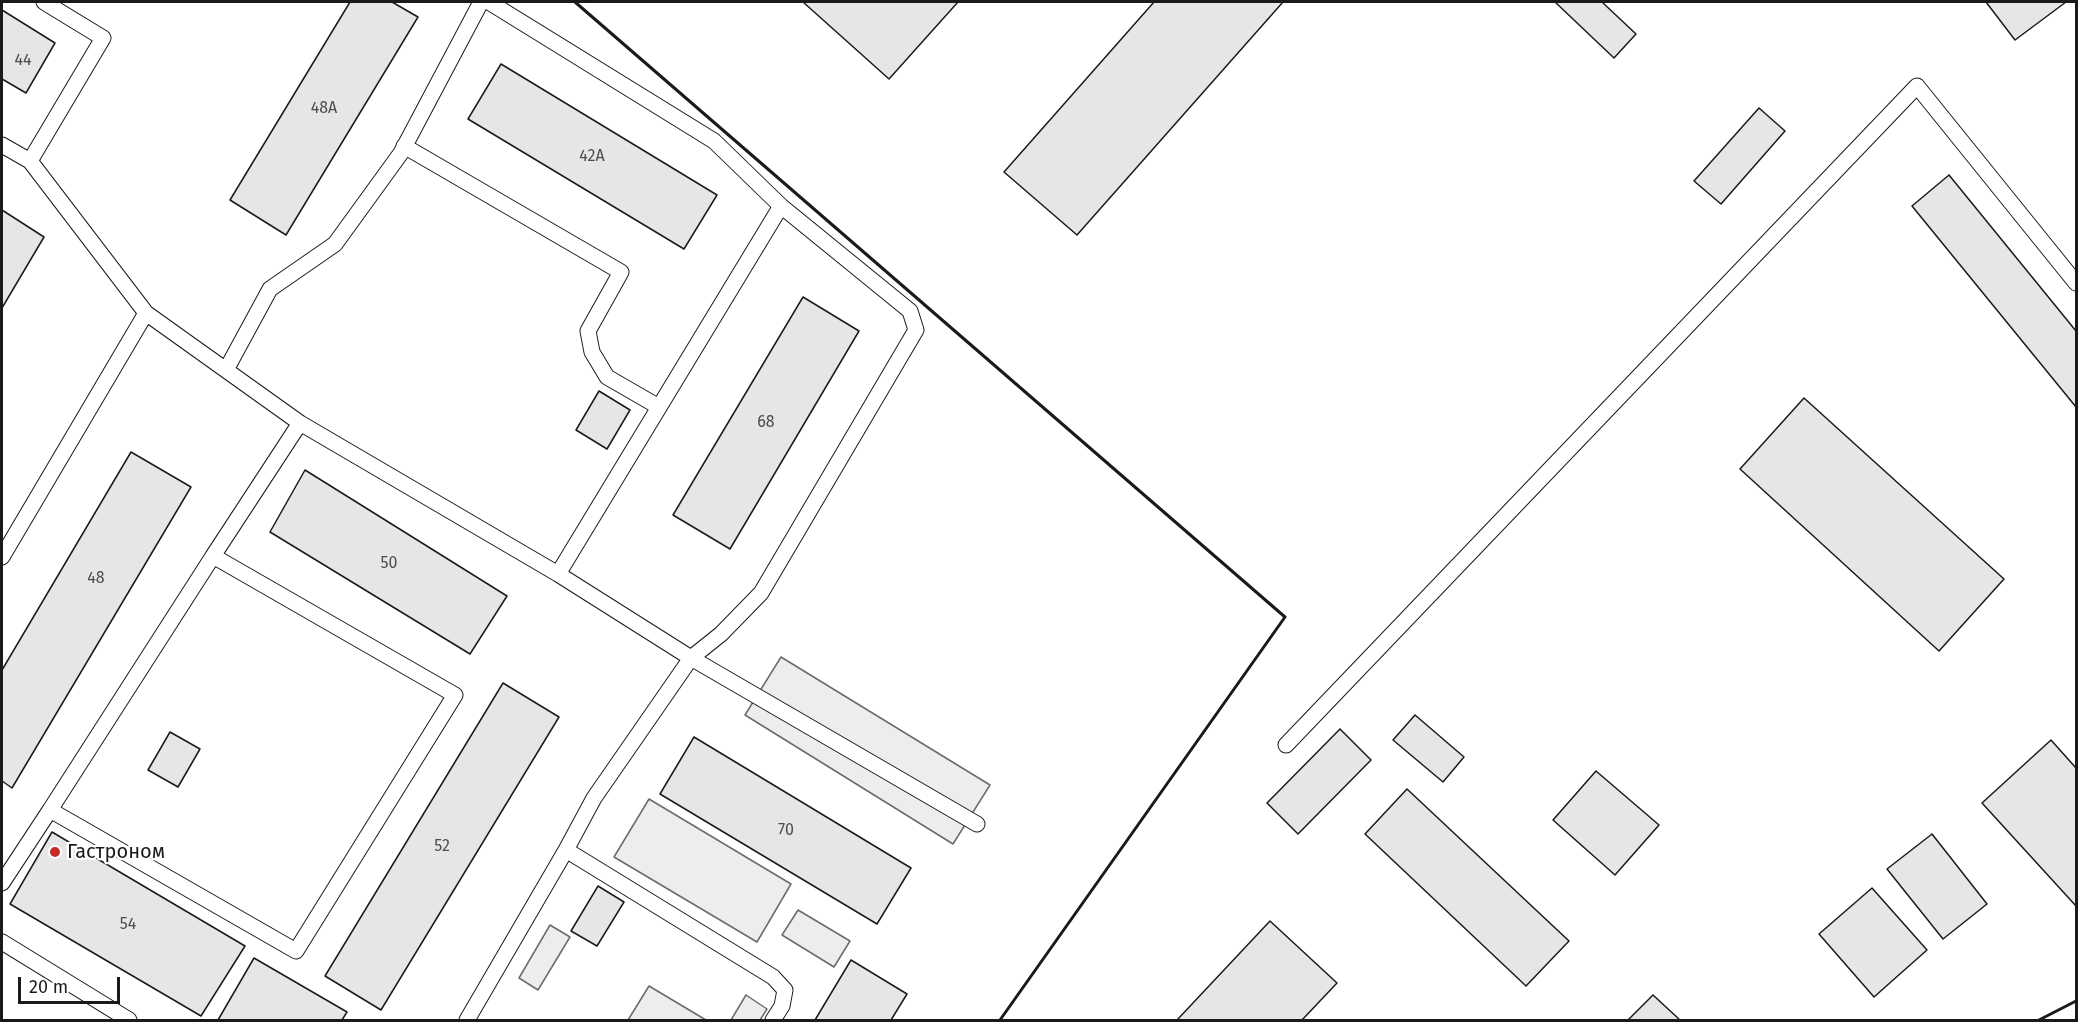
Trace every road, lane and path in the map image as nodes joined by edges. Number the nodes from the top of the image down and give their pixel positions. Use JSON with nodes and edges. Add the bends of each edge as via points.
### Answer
{"nodes":[{"id":1,"x":44,"y":2,"type":"edge"},
{"id":2,"x":481,"y":2,"type":"edge"},
{"id":3,"x":489,"y":2,"type":"edge"},
{"id":4,"x":2,"y":145,"type":"edge"},
{"id":5,"x":404,"y":146,"type":"junction"},
{"id":6,"x":30,"y":161,"type":"junction"},
{"id":7,"x":781,"y":206,"type":"junction"},
{"id":8,"x":2076,"y":283,"type":"edge"},
{"id":9,"x":146,"y":313,"type":"junction"},
{"id":10,"x":226,"y":370,"type":"junction"},
{"id":11,"x":659,"y":407,"type":"junction"},
{"id":12,"x":300,"y":423,"type":"junction"},
{"id":13,"x":213,"y":556,"type":"junction"},
{"id":14,"x":2,"y":557,"type":"edge"},
{"id":15,"x":558,"y":574,"type":"junction"},
{"id":16,"x":691,"y":658,"type":"junction"},
{"id":17,"x":1286,"y":745,"type":"dead end"},
{"id":18,"x":50,"y":810,"type":"junction"},
{"id":19,"x":977,"y":824,"type":"dead end"},
{"id":20,"x":566,"y":850,"type":"junction"},
{"id":21,"x":2,"y":883,"type":"edge"},
{"id":22,"x":2,"y":942,"type":"edge"},
{"id":23,"x":129,"y":1020,"type":"edge"},
{"id":24,"x":467,"y":1020,"type":"edge"},
{"id":25,"x":773,"y":1020,"type":"edge"}],
"edges":[{"from":1,"to":6,"type":"lane","via":[[103,38]]},
{"from":2,"to":5,"type":"lane"},
{"from":3,"to":7,"type":"lane","via":[[714,141]]},
{"from":4,"to":6,"type":"lane"},
{"from":5,"to":10,"type":"lane","via":[[335,244],[270,289]]},
{"from":5,"to":11,"type":"lane","via":[[621,272],[588,331],[592,352],[608,377]]},
{"from":6,"to":9,"type":"lane"},
{"from":7,"to":11,"type":"lane"},
{"from":7,"to":16,"type":"lane","via":[[910,311],[916,330],[761,593]]},
{"from":8,"to":17,"type":"lane","via":[[1917,86]]},
{"from":9,"to":10,"type":"lane"},
{"from":9,"to":14,"type":"lane"},
{"from":10,"to":12,"type":"lane"},
{"from":11,"to":15,"type":"lane"},
{"from":12,"to":13,"type":"lane"},
{"from":12,"to":15,"type":"lane"},
{"from":13,"to":18,"type":"lane"},
{"from":13,"to":18,"type":"lane","via":[[455,695],[296,951]]},
{"from":15,"to":16,"type":"lane"},
{"from":16,"to":19,"type":"lane"},
{"from":16,"to":20,"type":"lane","via":[[594,798]]},
{"from":18,"to":21,"type":"lane"},
{"from":20,"to":24,"type":"lane"},
{"from":20,"to":25,"type":"lane","via":[[773,977],[785,990],[782,1006]]},
{"from":22,"to":23,"type":"lane"}]}
